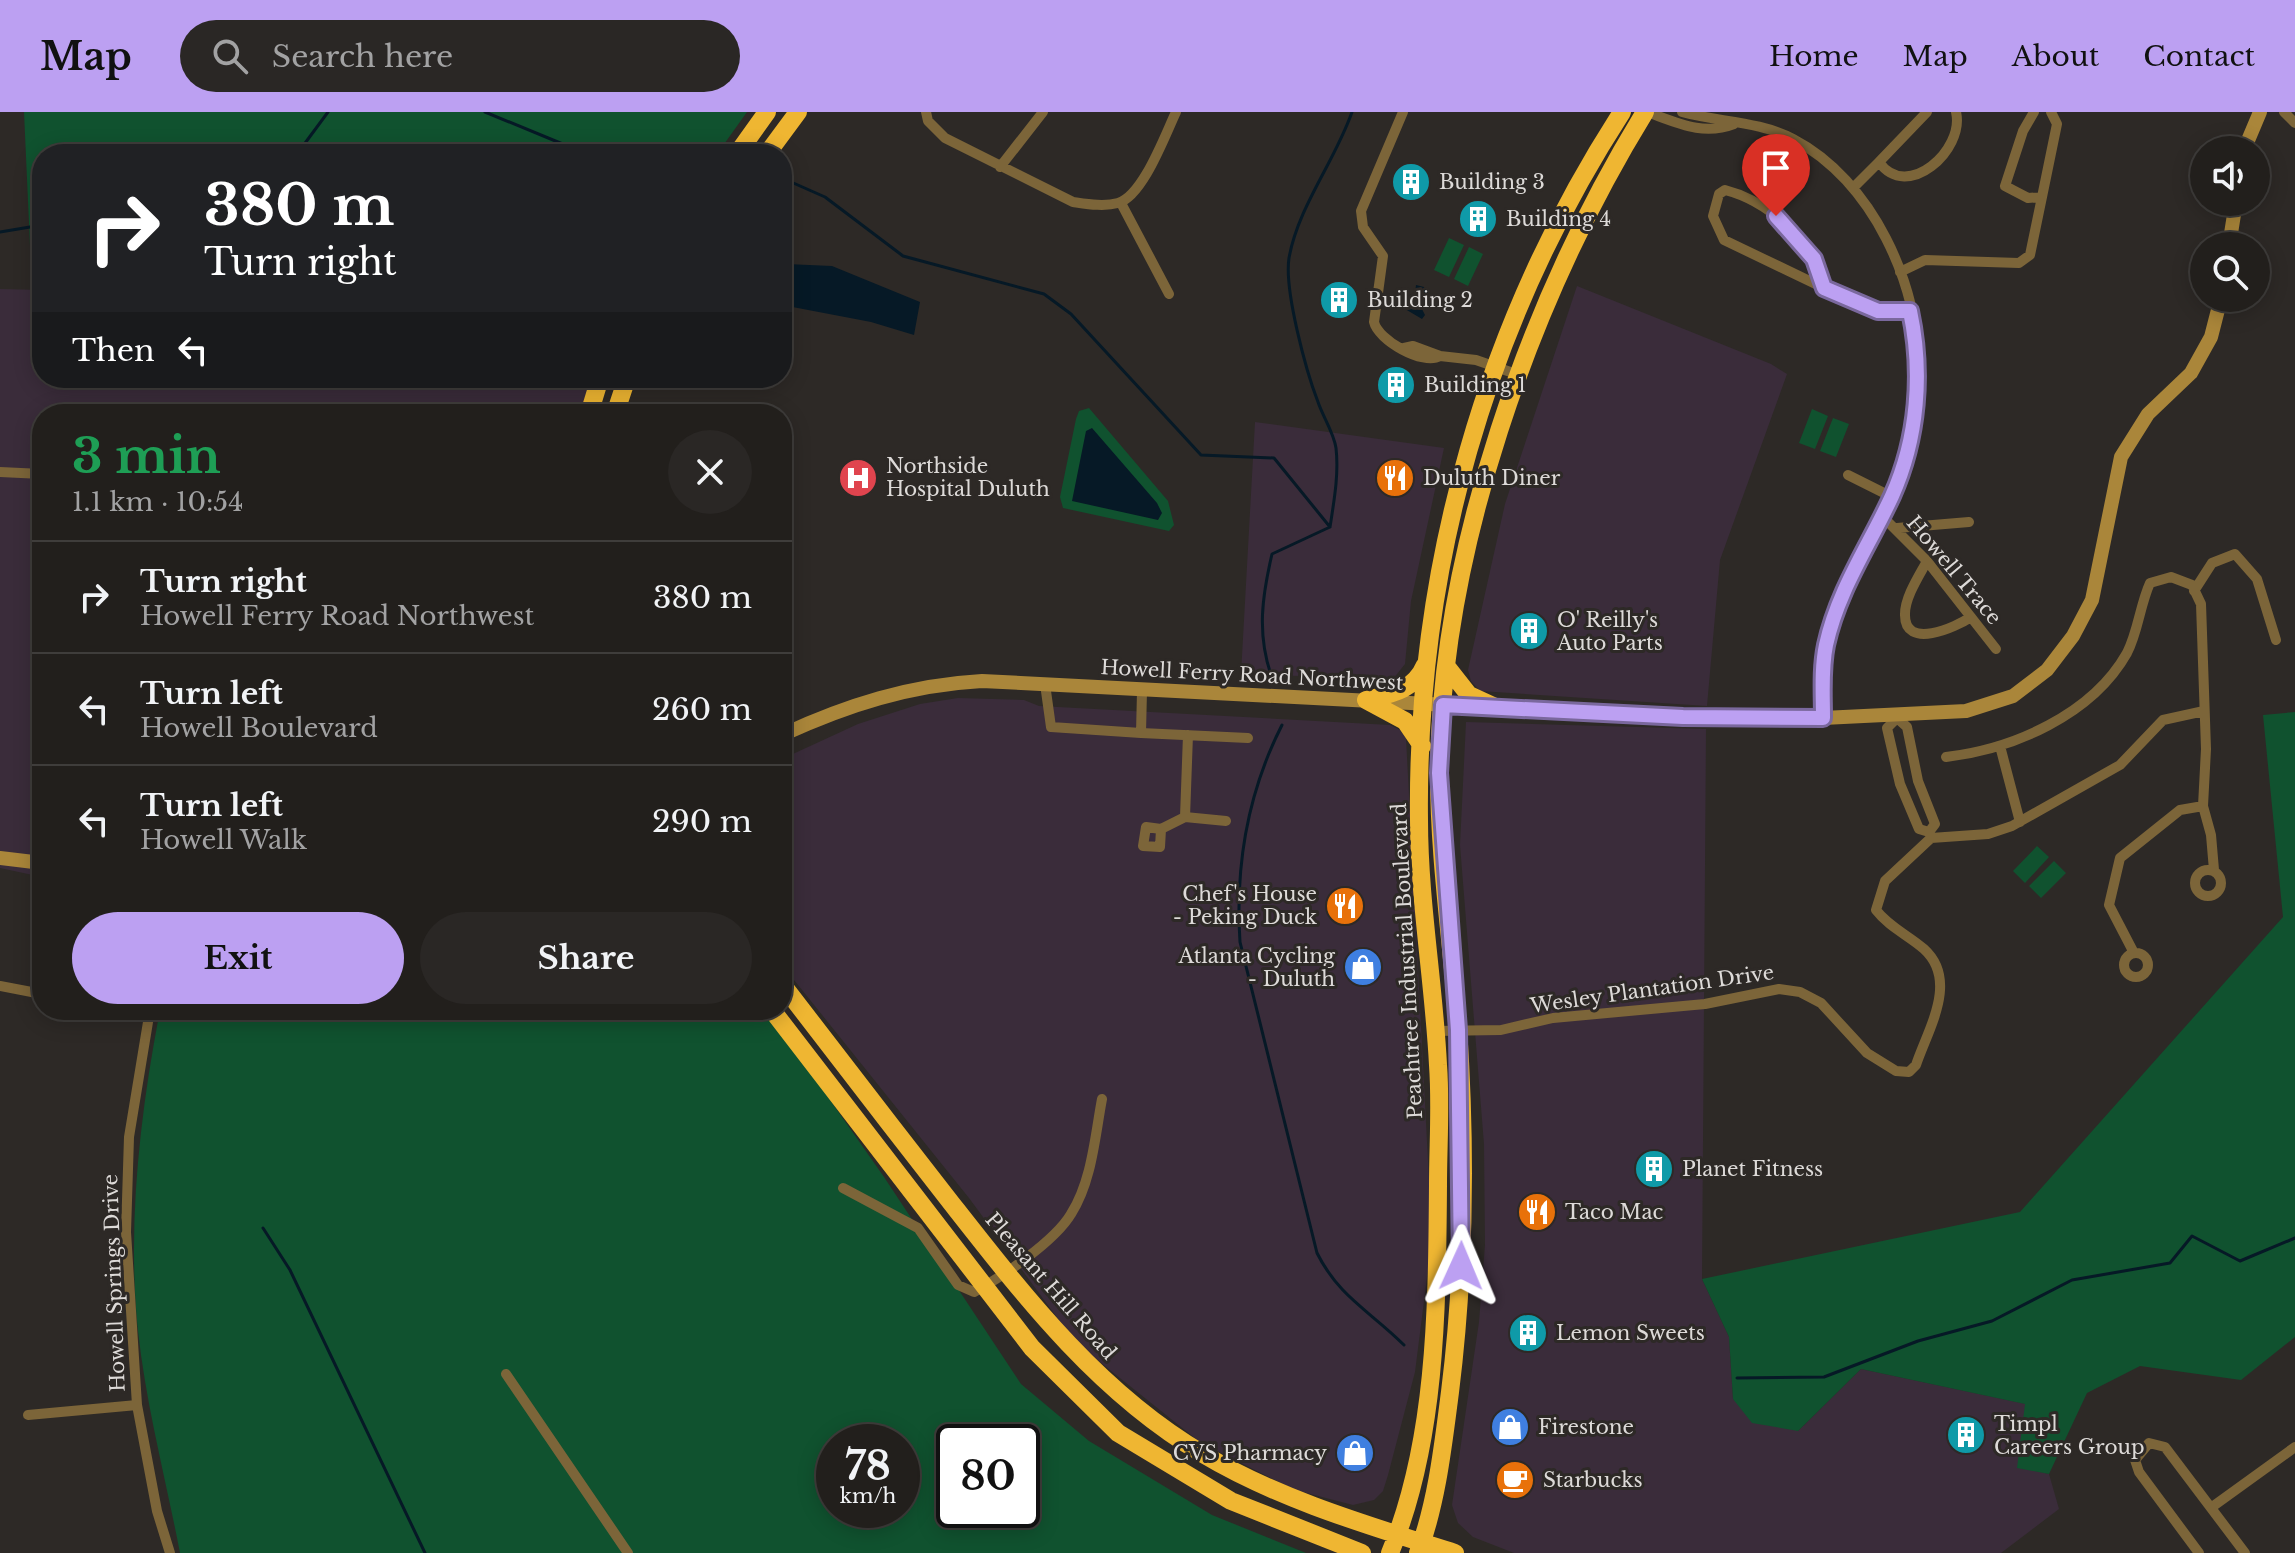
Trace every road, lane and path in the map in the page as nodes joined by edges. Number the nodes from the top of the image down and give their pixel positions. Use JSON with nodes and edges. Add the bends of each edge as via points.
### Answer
{"nodes":[{"id":1,"x":767,"y":112,"type":"edge"},
{"id":2,"x":798,"y":112,"type":"edge"},
{"id":3,"x":926,"y":112,"type":"edge"},
{"id":4,"x":1043,"y":112,"type":"edge"},
{"id":5,"x":1176,"y":112,"type":"edge"},
{"id":6,"x":1403,"y":112,"type":"edge"},
{"id":7,"x":1622,"y":112,"type":"edge"},
{"id":8,"x":1646,"y":112,"type":"edge"},
{"id":9,"x":1682,"y":112,"type":"edge"},
{"id":10,"x":1927,"y":112,"type":"edge"},
{"id":11,"x":1956,"y":112,"type":"edge"},
{"id":12,"x":2034,"y":112,"type":"edge"},
{"id":13,"x":2051,"y":112,"type":"edge"},
{"id":14,"x":2260,"y":112,"type":"edge"},
{"id":15,"x":2284,"y":112,"type":"edge"},
{"id":16,"x":2295,"y":123,"type":"edge"},
{"id":17,"x":1734,"y":124,"type":"junction"},
{"id":18,"x":2250,"y":136,"type":"edge"},
{"id":19,"x":744,"y":144,"type":"edge"},
{"id":20,"x":774,"y":144,"type":"edge"},
{"id":21,"x":1879,"y":162,"type":"junction"},
{"id":22,"x":1000,"y":167,"type":"junction"},
{"id":23,"x":1853,"y":188,"type":"junction"},
{"id":24,"x":2042,"y":197,"type":"junction"},
{"id":25,"x":1121,"y":203,"type":"junction"},
{"id":26,"x":1900,"y":272,"type":"junction"},
{"id":27,"x":1824,"y":288,"type":"junction"},
{"id":28,"x":1169,"y":294,"type":"dead end"},
{"id":29,"x":1910,"y":311,"type":"junction"},
{"id":30,"x":2217,"y":312,"type":"edge"},
{"id":31,"x":1495,"y":367,"type":"junction"},
{"id":32,"x":1519,"y":375,"type":"junction"},
{"id":33,"x":0,"y":472,"type":"edge"},
{"id":34,"x":32,"y":474,"type":"edge"},
{"id":35,"x":1848,"y":475,"type":"dead end"},
{"id":36,"x":1892,"y":497,"type":"junction"},
{"id":37,"x":1882,"y":516,"type":"junction"},
{"id":38,"x":1969,"y":522,"type":"dead end"},
{"id":39,"x":1897,"y":528,"type":"junction"},
{"id":40,"x":1927,"y":561,"type":"junction"},
{"id":41,"x":2194,"y":591,"type":"junction"},
{"id":42,"x":1971,"y":617,"type":"junction"},
{"id":43,"x":2276,"y":640,"type":"dead end"},
{"id":44,"x":1996,"y":649,"type":"dead end"},
{"id":45,"x":1428,"y":656,"type":"junction"},
{"id":46,"x":1447,"y":667,"type":"junction"},
{"id":47,"x":1045,"y":684,"type":"junction"},
{"id":48,"x":1142,"y":691,"type":"junction"},
{"id":49,"x":1366,"y":700,"type":"junction"},
{"id":50,"x":1434,"y":705,"type":"junction"},
{"id":51,"x":1495,"y":707,"type":"junction"},
{"id":52,"x":2204,"y":711,"type":"junction"},
{"id":53,"x":1896,"y":716,"type":"junction"},
{"id":54,"x":1823,"y":718,"type":"junction"},
{"id":55,"x":792,"y":731,"type":"edge"},
{"id":56,"x":1141,"y":733,"type":"junction"},
{"id":57,"x":1188,"y":735,"type":"junction"},
{"id":58,"x":1248,"y":738,"type":"dead end"},
{"id":59,"x":1422,"y":746,"type":"junction"},
{"id":60,"x":2000,"y":746,"type":"junction"},
{"id":61,"x":1946,"y":757,"type":"dead end"},
{"id":62,"x":1913,"y":763,"type":"junction"},
{"id":63,"x":1896,"y":768,"type":"junction"},
{"id":64,"x":2203,"y":806,"type":"junction"},
{"id":65,"x":1185,"y":817,"type":"junction"},
{"id":66,"x":1226,"y":821,"type":"dead end"},
{"id":67,"x":2020,"y":822,"type":"junction"},
{"id":68,"x":1161,"y":829,"type":"dead end"},
{"id":69,"x":1930,"y":835,"type":"junction"},
{"id":70,"x":0,"y":858,"type":"edge"},
{"id":71,"x":32,"y":862,"type":"edge"},
{"id":72,"x":2214,"y":870,"type":"dead end"},
{"id":73,"x":2134,"y":953,"type":"dead end"},
{"id":74,"x":0,"y":986,"type":"edge"},
{"id":75,"x":32,"y":992,"type":"edge"},
{"id":76,"x":792,"y":997,"type":"edge"},
{"id":77,"x":149,"y":1020,"type":"edge"},
{"id":78,"x":780,"y":1020,"type":"edge"},
{"id":79,"x":1458,"y":1030,"type":"junction"},
{"id":80,"x":1435,"y":1031,"type":"junction"},
{"id":81,"x":1102,"y":1099,"type":"dead end"},
{"id":82,"x":843,"y":1188,"type":"dead end"},
{"id":83,"x":1005,"y":1271,"type":"junction"},
{"id":84,"x":984,"y":1286,"type":"junction"},
{"id":85,"x":506,"y":1374,"type":"dead end"},
{"id":86,"x":137,"y":1405,"type":"junction"},
{"id":87,"x":28,"y":1415,"type":"dead end"},
{"id":88,"x":2295,"y":1447,"type":"edge"},
{"id":89,"x":2212,"y":1507,"type":"junction"},
{"id":90,"x":1398,"y":1534,"type":"junction"},
{"id":91,"x":1420,"y":1547,"type":"edge"},
{"id":92,"x":170,"y":1553,"type":"edge"},
{"id":93,"x":628,"y":1553,"type":"edge"},
{"id":94,"x":1362,"y":1553,"type":"edge"},
{"id":95,"x":1390,"y":1553,"type":"edge"},
{"id":96,"x":1455,"y":1553,"type":"edge"},
{"id":97,"x":2199,"y":1553,"type":"edge"},
{"id":98,"x":2245,"y":1553,"type":"edge"}],
"edges":[{"from":1,"to":19,"type":"highway"},
{"from":2,"to":20,"type":"highway"},
{"from":3,"to":22,"type":"street","via":[[945,138]]},
{"from":4,"to":22,"type":"street"},
{"from":5,"to":25,"type":"street","via":[[1140,184]]},
{"from":6,"to":31,"type":"street","via":[[1361,211],[1363,227],[1383,256],[1375,328],[1426,361],[1440,356]]},
{"from":7,"to":31,"type":"highway","name":"Peachtree Industrial Boulevard","via":[[1548,240]]},
{"from":8,"to":17,"type":"street","via":[[1699,131]]},
{"from":8,"to":32,"type":"highway","name":"Peachtree Industrial Boulevard","via":[[1614,159]]},
{"from":9,"to":17,"type":"street"},
{"from":10,"to":21,"type":"street"},
{"from":11,"to":21,"type":"street","via":[[1946,150],[1932,168],[1899,176]]},
{"from":12,"to":24,"type":"street","via":[[2005,186],[2028,198]]},
{"from":13,"to":24,"type":"street","via":[[2057,124]]},
{"from":14,"to":18,"type":"street"},
{"from":15,"to":16,"type":"street"},
{"from":17,"to":23,"type":"street","via":[[1791,138],[1827,160]]},
{"from":21,"to":23,"type":"street"},
{"from":22,"to":25,"type":"street","via":[[1073,202]]},
{"from":23,"to":26,"type":"street","via":[[1890,243]]},
{"from":24,"to":26,"type":"street","via":[[2030,255],[2019,263],[1925,260]]},
{"from":25,"to":28,"type":"street"},
{"from":26,"to":29,"type":"street"},
{"from":27,"to":27,"type":"street","via":[[1724,240],[1713,216],[1719,194],[1735,192],[1776,216],[1814,259]]},
{"from":27,"to":29,"type":"street","via":[[1878,311]]},
{"from":29,"to":36,"type":"street","via":[[1919,372]]},
{"from":30,"to":53,"type":"street","name":"Howell Ferry Road Northwest","via":[[2211,337],[2191,373],[2148,414],[2121,457],[2092,600],[2047,670],[2013,696],[1966,711]]},
{"from":31,"to":32,"type":"street"},
{"from":31,"to":45,"type":"highway","name":"Peachtree Industrial Boulevard","via":[[1450,520]]},
{"from":32,"to":46,"type":"highway","name":"Peachtree Industrial Boulevard","via":[[1474,526]]},
{"from":33,"to":34,"type":"street"},
{"from":35,"to":36,"type":"street"},
{"from":36,"to":37,"type":"street"},
{"from":37,"to":39,"type":"street","name":"Howell Trace"},
{"from":37,"to":54,"type":"street","via":[[1846,582],[1826,645]]},
{"from":38,"to":39,"type":"street"},
{"from":39,"to":40,"type":"street","name":"Howell Trace"},
{"from":40,"to":42,"type":"street","name":"Howell Trace"},
{"from":40,"to":42,"type":"street","via":[[1908,601],[1907,625],[1920,634],[1935,634]]},
{"from":41,"to":43,"type":"street","via":[[2212,563],[2235,554],[2257,579]]},
{"from":41,"to":52,"type":"street","via":[[2201,604]]},
{"from":41,"to":60,"type":"street","via":[[2192,585],[2171,577],[2150,583],[2127,652],[2096,692],[2067,714]]},
{"from":42,"to":44,"type":"street","name":"Howell Trace"},
{"from":45,"to":49,"type":"highway","via":[[1412,685]]},
{"from":45,"to":50,"type":"highway","name":"Peachtree Industrial Boulevard"},
{"from":46,"to":50,"type":"highway","name":"Peachtree Industrial Boulevard"},
{"from":46,"to":51,"type":"highway","via":[[1469,695]]},
{"from":47,"to":48,"type":"street","name":"Howell Ferry Road Northwest"},
{"from":47,"to":55,"type":"street","name":"Howell Ferry Road Northwest","via":[[935,685],[852,705]]},
{"from":47,"to":56,"type":"street","via":[[1051,727]]},
{"from":48,"to":49,"type":"street","name":"Howell Ferry Road Northwest"},
{"from":48,"to":56,"type":"street"},
{"from":49,"to":50,"type":"street","name":"Howell Ferry Road Northwest"},
{"from":49,"to":59,"type":"highway","via":[[1405,721]]},
{"from":50,"to":51,"type":"street","name":"Howell Ferry Road Northwest"},
{"from":50,"to":59,"type":"highway","name":"Peachtree Industrial Boulevard"},
{"from":50,"to":79,"type":"highway","name":"Peachtree Industrial Boulevard"},
{"from":51,"to":54,"type":"street","name":"Howell Ferry Road Northwest"},
{"from":52,"to":64,"type":"street"},
{"from":52,"to":67,"type":"street","via":[[2163,720],[2120,765]]},
{"from":53,"to":54,"type":"street","name":"Howell Ferry Road Northwest"},
{"from":53,"to":62,"type":"street","via":[[1907,727]]},
{"from":53,"to":63,"type":"street","via":[[1887,728]]},
{"from":56,"to":57,"type":"street"},
{"from":57,"to":58,"type":"street"},
{"from":57,"to":65,"type":"street"},
{"from":59,"to":80,"type":"highway","name":"Peachtree Industrial Boulevard","via":[[1418,823]]},
{"from":60,"to":61,"type":"street"},
{"from":60,"to":67,"type":"street"},
{"from":62,"to":63,"type":"street"},
{"from":62,"to":69,"type":"street","via":[[1935,824]]},
{"from":63,"to":69,"type":"street","via":[[1919,829]]},
{"from":64,"to":72,"type":"street"},
{"from":64,"to":73,"type":"street","via":[[2180,810],[2120,858],[2109,905]]},
{"from":65,"to":66,"type":"street"},
{"from":65,"to":68,"type":"street"},
{"from":67,"to":69,"type":"street","via":[[1988,834]]},
{"from":69,"to":79,"type":"street","name":"Wesley Plantation Drive","via":[[1885,881],[1876,910],[1927,952],[1940,984],[1939,1004],[1909,1072],[1896,1071],[1867,1053],[1821,1003],[1779,989],[1705,1004],[1553,1018],[1501,1030]]},
{"from":70,"to":71,"type":"street"},
{"from":74,"to":75,"type":"street"},
{"from":76,"to":83,"type":"highway","name":"Pleasant Hill Road"},
{"from":77,"to":86,"type":"street","name":"Howell Springs Drive","via":[[126,1174]]},
{"from":78,"to":84,"type":"highway"},
{"from":79,"to":80,"type":"street"},
{"from":79,"to":91,"type":"highway","name":"Peachtree Industrial Boulevard","via":[[1459,1306],[1443,1448]]},
{"from":80,"to":90,"type":"highway","name":"Peachtree Industrial Boulevard","via":[[1437,1264],[1430,1369]]},
{"from":81,"to":83,"type":"street","via":[[1084,1184],[1070,1216]]},
{"from":82,"to":84,"type":"street","via":[[918,1228],[967,1292]]},
{"from":83,"to":84,"type":"street"},
{"from":83,"to":90,"type":"highway","name":"Pleasant Hill Road","via":[[1085,1363],[1175,1437],[1271,1489]]},
{"from":84,"to":94,"type":"highway","via":[[1032,1348],[1118,1433],[1231,1501]]},
{"from":85,"to":93,"type":"street"},
{"from":86,"to":87,"type":"street"},
{"from":86,"to":92,"type":"street","name":"Howell Springs Drive"},
{"from":88,"to":89,"type":"street"},
{"from":89,"to":97,"type":"street","via":[[2165,1447],[2149,1443],[2141,1449],[2135,1460],[2139,1472]]},
{"from":89,"to":98,"type":"street"},
{"from":90,"to":91,"type":"highway","name":"Pleasant Hill Road"},
{"from":90,"to":95,"type":"highway","name":"Peachtree Industrial Boulevard"},
{"from":91,"to":96,"type":"highway","name":"Pleasant Hill Road"}]}
